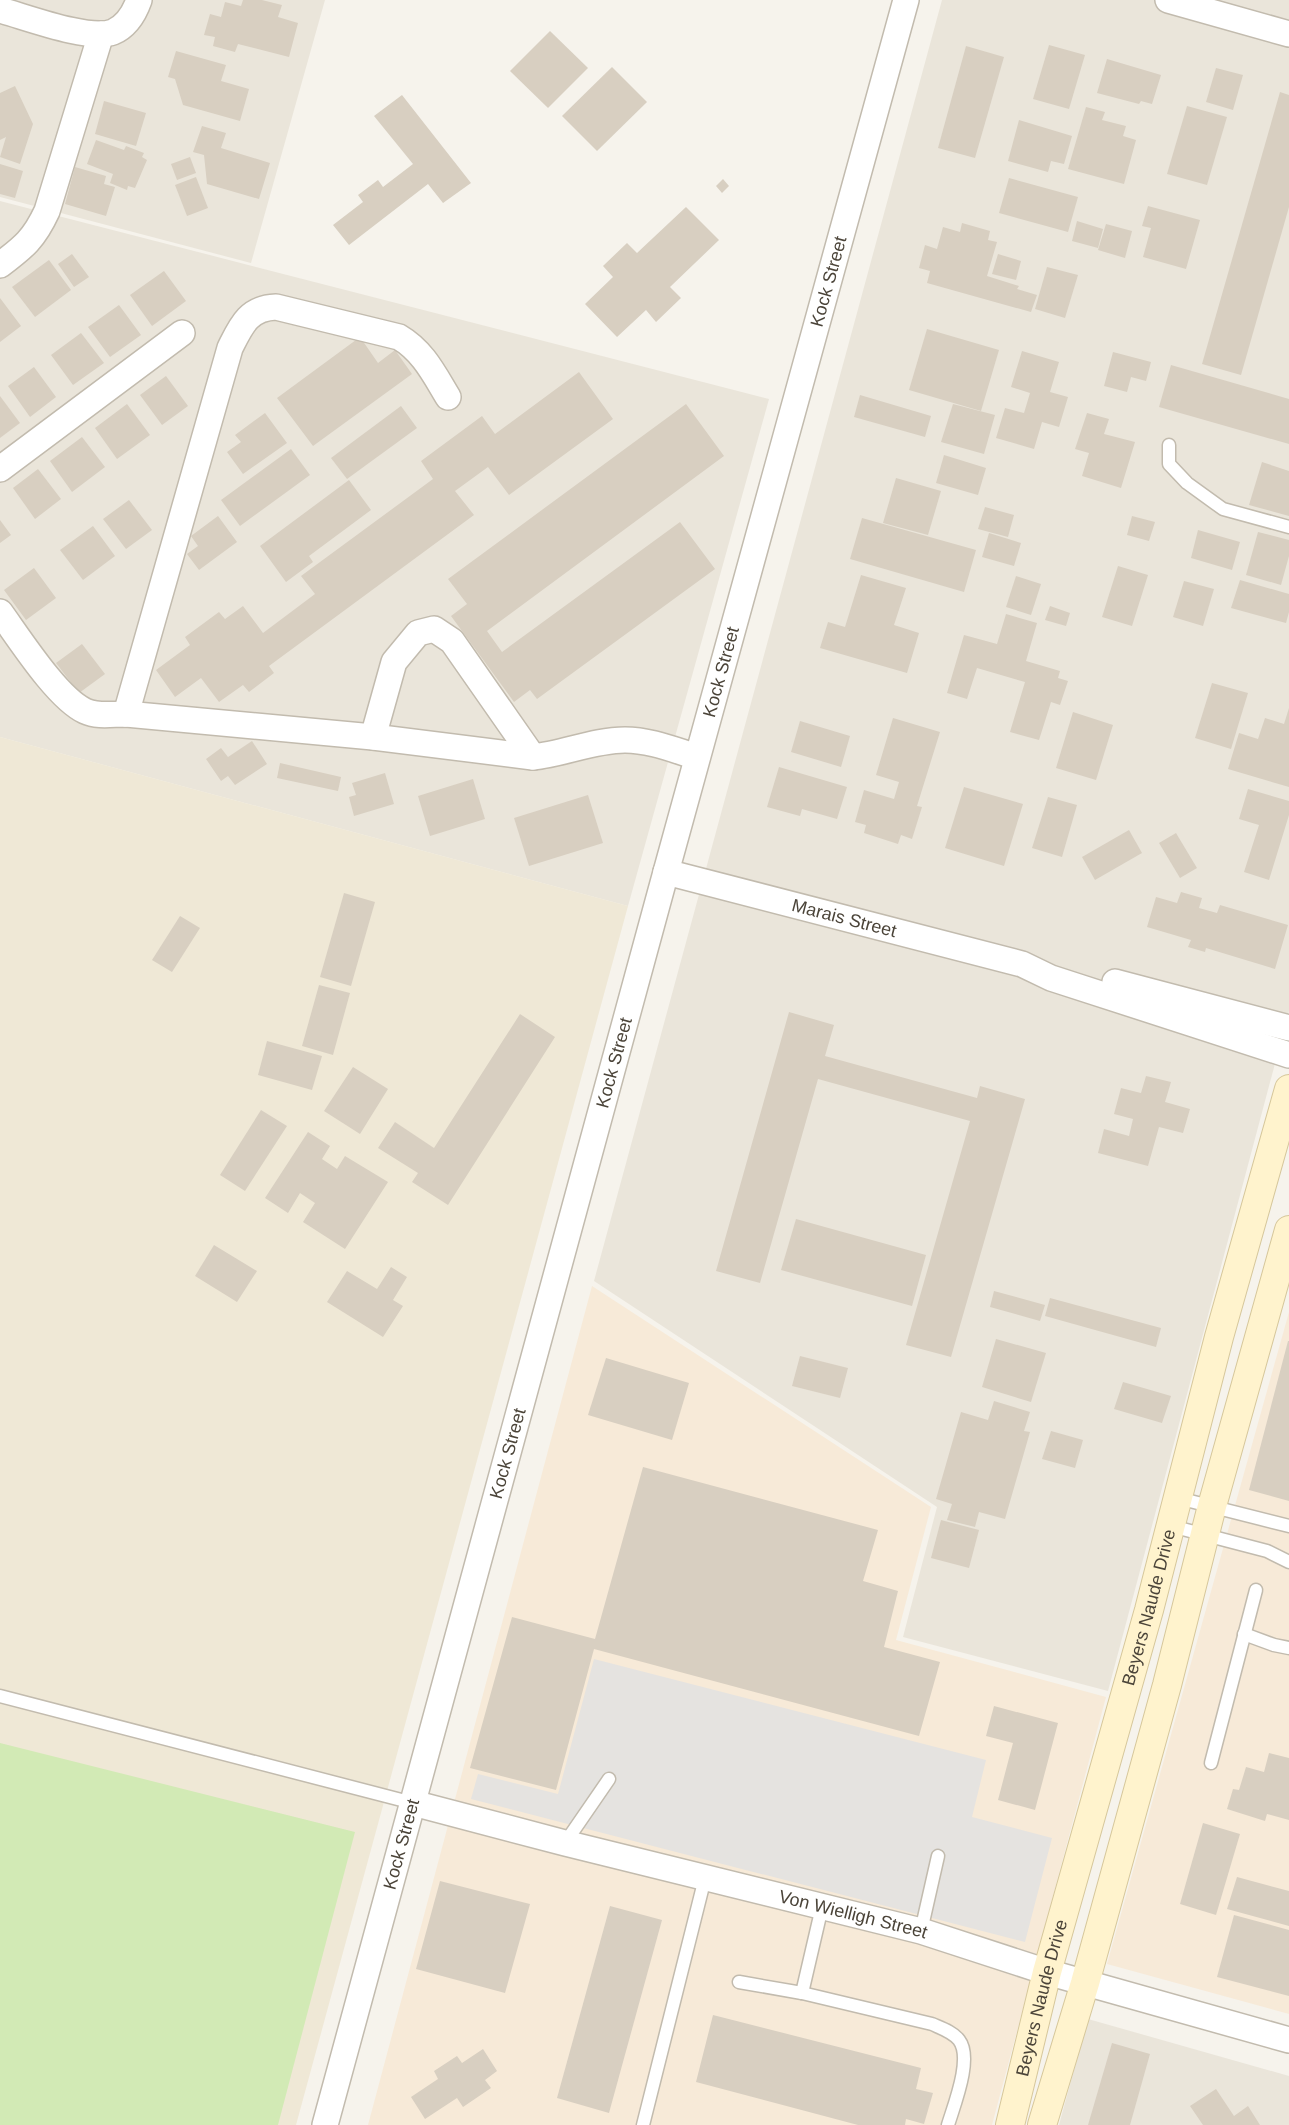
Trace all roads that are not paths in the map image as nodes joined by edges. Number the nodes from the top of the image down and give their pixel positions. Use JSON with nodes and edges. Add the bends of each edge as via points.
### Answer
{"nodes":[{"id":1,"x":139,"y":0,"type":"edge"},
{"id":2,"x":906,"y":0,"type":"edge"},
{"id":3,"x":1168,"y":0,"type":"edge"},
{"id":4,"x":0,"y":10,"type":"edge"},
{"id":5,"x":100,"y":34,"type":"junction"},
{"id":6,"x":1289,"y":34,"type":"edge"},
{"id":7,"x":0,"y":265,"type":"edge"},
{"id":8,"x":182,"y":334,"type":"dead end"},
{"id":9,"x":448,"y":397,"type":"dead end"},
{"id":10,"x":1169,"y":445,"type":"dead end"},
{"id":11,"x":0,"y":469,"type":"edge"},
{"id":12,"x":1289,"y":527,"type":"edge"},
{"id":13,"x":0,"y":612,"type":"edge"},
{"id":14,"x":126,"y":714,"type":"junction"},
{"id":15,"x":373,"y":737,"type":"junction"},
{"id":16,"x":697,"y":756,"type":"junction"},
{"id":17,"x":532,"y":757,"type":"junction"},
{"id":18,"x":666,"y":872,"type":"junction"},
{"id":19,"x":1022,"y":964,"type":"junction"},
{"id":20,"x":1289,"y":1028,"type":"edge"},
{"id":21,"x":1289,"y":1055,"type":"edge"},
{"id":22,"x":1289,"y":1089,"type":"edge"},
{"id":23,"x":1289,"y":1230,"type":"edge"},
{"id":24,"x":1178,"y":1498,"type":"junction"},
{"id":25,"x":1212,"y":1506,"type":"junction"},
{"id":26,"x":1171,"y":1526,"type":"junction"},
{"id":27,"x":1289,"y":1526,"type":"edge"},
{"id":28,"x":1205,"y":1536,"type":"junction"},
{"id":29,"x":1289,"y":1562,"type":"edge"},
{"id":30,"x":1256,"y":1590,"type":"dead end"},
{"id":31,"x":1244,"y":1634,"type":"junction"},
{"id":32,"x":1289,"y":1648,"type":"edge"},
{"id":33,"x":0,"y":1696,"type":"edge"},
{"id":34,"x":1211,"y":1763,"type":"dead end"},
{"id":35,"x":609,"y":1779,"type":"dead end"},
{"id":36,"x":413,"y":1803,"type":"junction"},
{"id":37,"x":565,"y":1843,"type":"junction"},
{"id":38,"x":938,"y":1856,"type":"dead end"},
{"id":39,"x":705,"y":1878,"type":"junction"},
{"id":40,"x":822,"y":1907,"type":"junction"},
{"id":41,"x":921,"y":1931,"type":"junction"},
{"id":42,"x":1047,"y":1972,"type":"junction"},
{"id":43,"x":739,"y":1982,"type":"dead end"},
{"id":44,"x":1085,"y":1983,"type":"junction"},
{"id":45,"x":802,"y":1993,"type":"junction"},
{"id":46,"x":1289,"y":2040,"type":"edge"},
{"id":47,"x":325,"y":2125,"type":"edge"},
{"id":48,"x":643,"y":2125,"type":"edge"},
{"id":49,"x":948,"y":2125,"type":"edge"},
{"id":50,"x":1010,"y":2125,"type":"edge"},
{"id":51,"x":1042,"y":2125,"type":"edge"}],
"edges":[{"from":1,"to":5,"type":"street","via":[[125,24],[113,32]]},
{"from":2,"to":16,"type":"street","name":"Kock Street"},
{"from":3,"to":6,"type":"street"},
{"from":4,"to":5,"type":"street","via":[[85,33]]},
{"from":5,"to":7,"type":"street","via":[[47,211],[27,245]]},
{"from":8,"to":11,"type":"street"},
{"from":9,"to":14,"type":"street","via":[[429,364],[414,346],[399,337],[276,307],[262,308],[251,314],[230,348]]},
{"from":10,"to":12,"type":"lane","via":[[1169,464],[1187,483],[1223,509]]},
{"from":13,"to":14,"type":"street","via":[[70,700],[97,715]]},
{"from":14,"to":15,"type":"street"},
{"from":15,"to":17,"type":"street"},
{"from":15,"to":17,"type":"street","via":[[394,662],[418,633],[434,629],[452,641]]},
{"from":16,"to":17,"type":"street","via":[[646,742],[624,740]]},
{"from":16,"to":18,"type":"street","name":"Kock Street"},
{"from":18,"to":19,"type":"street","name":"Marais Street"},
{"from":18,"to":36,"type":"street","name":"Kock Street"},
{"from":19,"to":20,"type":"street","name":"Marais Street","via":[[1056,966]]},
{"from":19,"to":21,"type":"street","name":"Marais Street","via":[[1051,978]]},
{"from":22,"to":24,"type":"street","name":"Beyers Naude Drive","via":[[1219,1337]]},
{"from":23,"to":25,"type":"street","name":"Beyers Naude Drive"},
{"from":24,"to":25,"type":"lane"},
{"from":24,"to":26,"type":"street","name":"Beyers Naude Drive"},
{"from":25,"to":27,"type":"lane"},
{"from":25,"to":28,"type":"street","name":"Beyers Naude Drive"},
{"from":26,"to":28,"type":"lane"},
{"from":26,"to":42,"type":"street","name":"Beyers Naude Drive"},
{"from":28,"to":29,"type":"lane","via":[[1267,1551]]},
{"from":28,"to":44,"type":"street","name":"Beyers Naude Drive","via":[[1168,1684]]},
{"from":30,"to":31,"type":"lane"},
{"from":31,"to":32,"type":"lane"},
{"from":31,"to":34,"type":"lane"},
{"from":33,"to":36,"type":"lane"},
{"from":35,"to":37,"type":"lane"},
{"from":36,"to":37,"type":"street","name":"Von Wielligh Street"},
{"from":36,"to":47,"type":"street","name":"Kock Street"},
{"from":37,"to":39,"type":"street","name":"Von Wielligh Street"},
{"from":38,"to":41,"type":"lane"},
{"from":39,"to":40,"type":"street","name":"Von Wielligh Street"},
{"from":39,"to":48,"type":"lane"},
{"from":40,"to":41,"type":"street","name":"Von Wielligh Street"},
{"from":40,"to":45,"type":"lane"},
{"from":41,"to":42,"type":"street","name":"Von Wielligh Street"},
{"from":42,"to":44,"type":"street","name":"Von Wielligh Street"},
{"from":42,"to":50,"type":"street","name":"Beyers Naude Drive"},
{"from":43,"to":45,"type":"lane"},
{"from":44,"to":46,"type":"street","name":"Von Wielligh Street"},
{"from":44,"to":51,"type":"street","name":"Beyers Naude Drive"},
{"from":45,"to":49,"type":"lane","via":[[932,2024],[960,2041],[965,2055]]}]}
